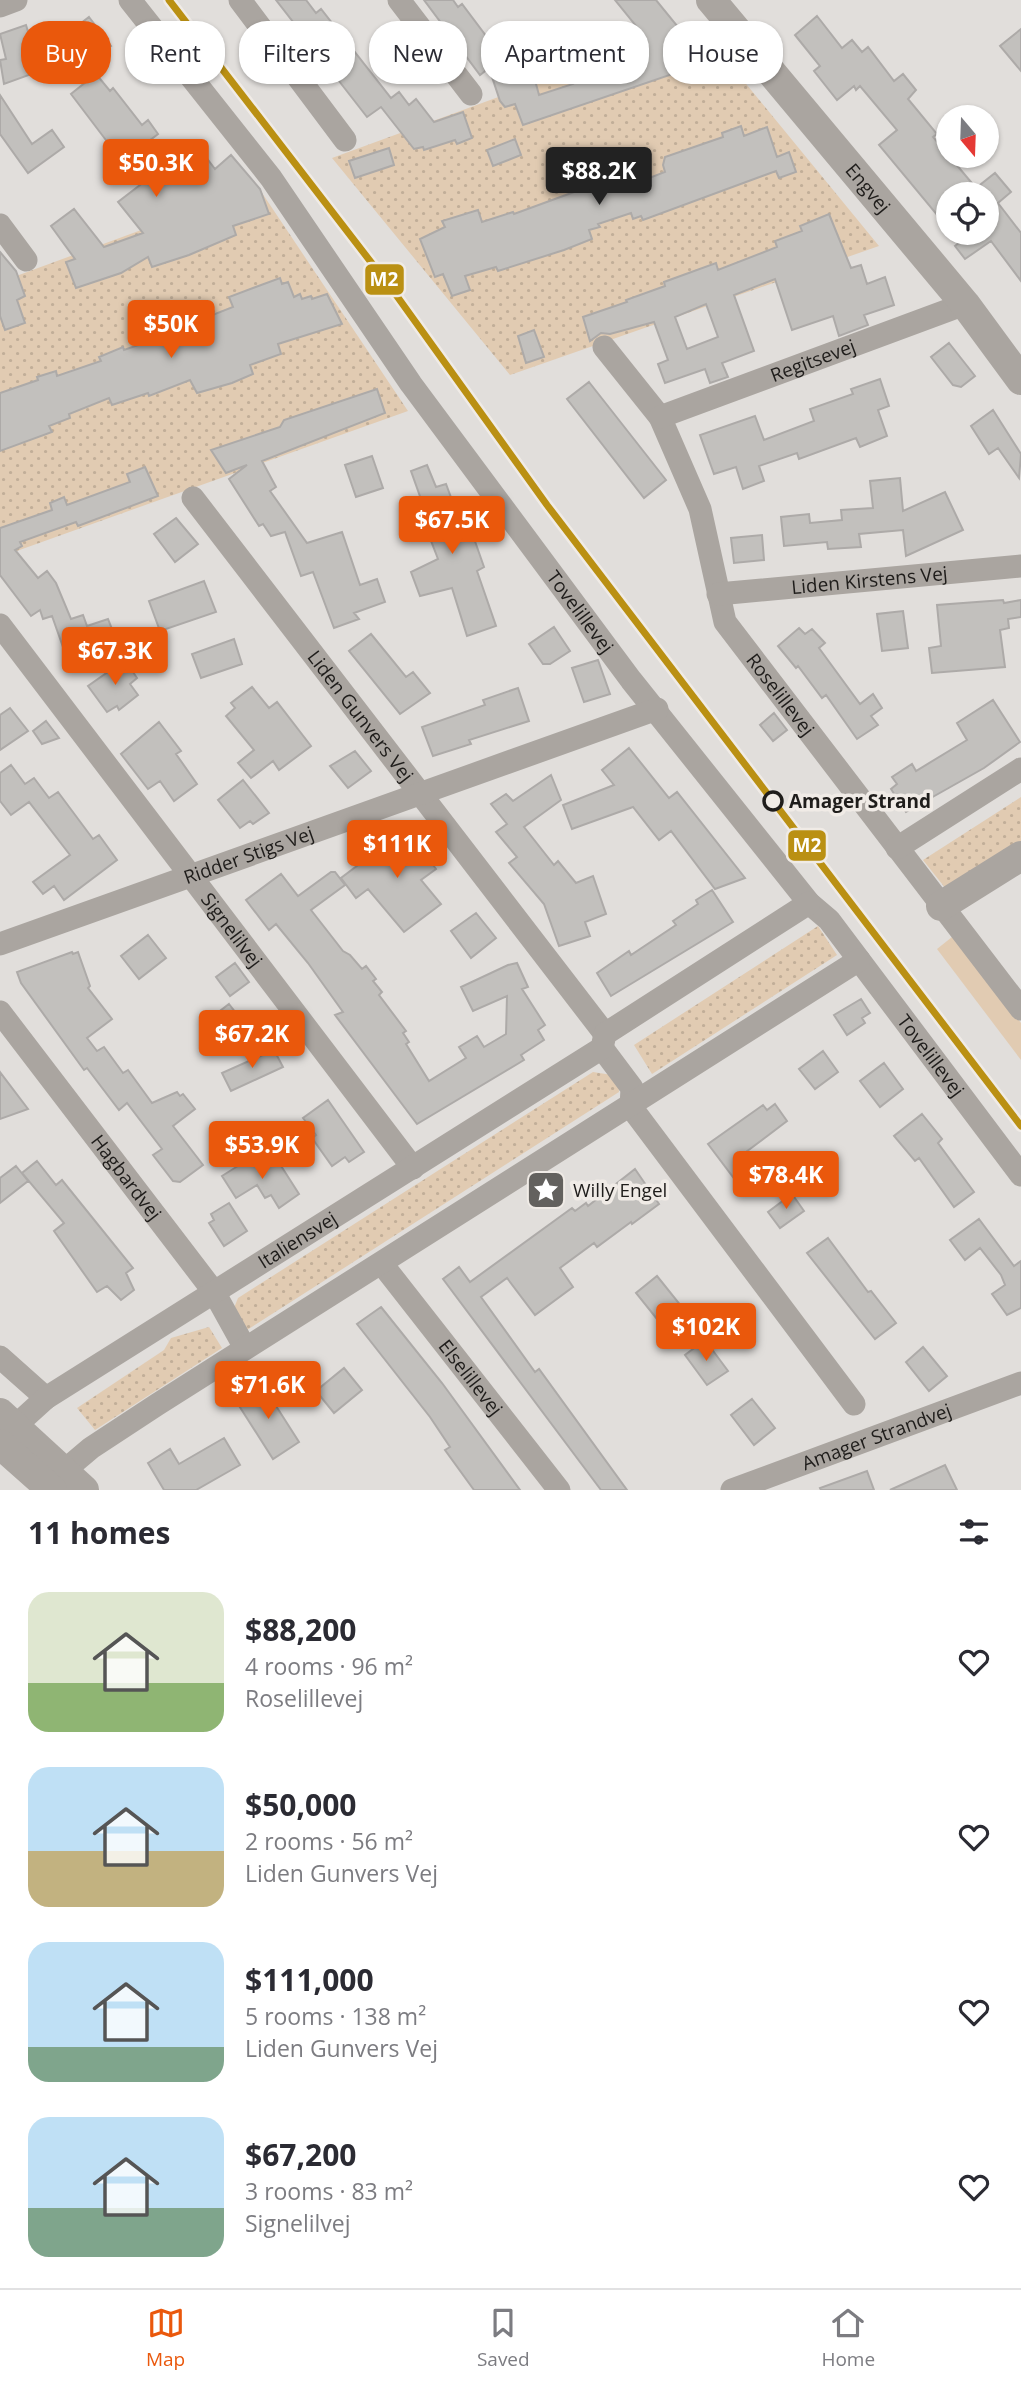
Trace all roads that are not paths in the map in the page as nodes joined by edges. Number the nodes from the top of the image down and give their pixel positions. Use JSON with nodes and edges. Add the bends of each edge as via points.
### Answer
{"nodes":[{"id":1,"x":16,"y":0,"type":"edge"},
{"id":2,"x":130,"y":0,"type":"edge"},
{"id":3,"x":240,"y":0,"type":"edge"},
{"id":4,"x":399,"y":0,"type":"edge"},
{"id":5,"x":711,"y":0,"type":"edge"},
{"id":6,"x":0,"y":6,"type":"edge"},
{"id":7,"x":471,"y":94,"type":"dead end"},
{"id":8,"x":345,"y":140,"type":"dead end"},
{"id":9,"x":0,"y":225,"type":"edge"},
{"id":10,"x":26,"y":260,"type":"dead end"},
{"id":11,"x":965,"y":304,"type":"junction"},
{"id":12,"x":604,"y":348,"type":"dead end"},
{"id":13,"x":1021,"y":380,"type":"edge"},
{"id":14,"x":660,"y":417,"type":"junction"},
{"id":15,"x":193,"y":498,"type":"dead end"},
{"id":16,"x":1021,"y":566,"type":"edge"},
{"id":17,"x":718,"y":594,"type":"junction"},
{"id":18,"x":0,"y":625,"type":"edge"},
{"id":19,"x":657,"y":709,"type":"junction"},
{"id":20,"x":1021,"y":769,"type":"edge"},
{"id":21,"x":420,"y":794,"type":"junction"},
{"id":22,"x":897,"y":848,"type":"junction"},
{"id":23,"x":1021,"y":856,"type":"edge"},
{"id":24,"x":188,"y":876,"type":"junction"},
{"id":25,"x":809,"y":902,"type":"junction"},
{"id":26,"x":941,"y":906,"type":"junction"},
{"id":27,"x":0,"y":944,"type":"edge"},
{"id":28,"x":859,"y":960,"type":"junction"},
{"id":29,"x":1021,"y":1009,"type":"edge"},
{"id":30,"x":0,"y":1012,"type":"edge"},
{"id":31,"x":603,"y":1041,"type":"junction"},
{"id":32,"x":631,"y":1107,"type":"junction"},
{"id":33,"x":413,"y":1168,"type":"junction"},
{"id":34,"x":1021,"y":1175,"type":"edge"},
{"id":35,"x":382,"y":1264,"type":"junction"},
{"id":36,"x":214,"y":1292,"type":"junction"},
{"id":37,"x":246,"y":1348,"type":"junction"},
{"id":38,"x":0,"y":1357,"type":"edge"},
{"id":39,"x":1021,"y":1383,"type":"edge"},
{"id":40,"x":46,"y":1398,"type":"junction"},
{"id":41,"x":854,"y":1404,"type":"dead end"},
{"id":42,"x":3,"y":1431,"type":"edge"},
{"id":43,"x":54,"y":1482,"type":"edge"},
{"id":44,"x":84,"y":1490,"type":"edge"},
{"id":45,"x":559,"y":1490,"type":"edge"},
{"id":46,"x":732,"y":1490,"type":"edge"}],
"edges":[{"from":1,"to":6,"type":"street"},
{"from":2,"to":19,"type":"street","name":"Tovelillevej","via":[[271,178],[411,384]]},
{"from":3,"to":8,"type":"street"},
{"from":4,"to":7,"type":"street"},
{"from":5,"to":11,"type":"street","name":"Engvej"},
{"from":9,"to":10,"type":"street"},
{"from":11,"to":13,"type":"street","name":"Engvej"},
{"from":11,"to":14,"type":"street","name":"Regitsevej"},
{"from":12,"to":14,"type":"street","name":"Roselillevej"},
{"from":14,"to":17,"type":"street","name":"Roselillevej","via":[[700,509]]},
{"from":15,"to":21,"type":"street","name":"Liden Gunvers Vej"},
{"from":16,"to":17,"type":"street","name":"Liden Kirstens Vej"},
{"from":17,"to":22,"type":"street","name":"Roselillevej","via":[[725,622]]},
{"from":18,"to":24,"type":"street","name":"Signelilvej"},
{"from":19,"to":21,"type":"street","name":"Ridder Stigs Vej"},
{"from":19,"to":25,"type":"street","name":"Tovelillevej"},
{"from":20,"to":22,"type":"street"},
{"from":21,"to":24,"type":"street","name":"Ridder Stigs Vej"},
{"from":21,"to":31,"type":"street","name":"Liden Gunvers Vej"},
{"from":22,"to":26,"type":"street","name":"Roselillevej"},
{"from":23,"to":26,"type":"street"},
{"from":24,"to":27,"type":"street","name":"Ridder Stigs Vej"},
{"from":24,"to":33,"type":"street","name":"Signelilvej"},
{"from":25,"to":28,"type":"street","name":"Tovelillevej"},
{"from":25,"to":31,"type":"street","name":"Italiensvej"},
{"from":26,"to":29,"type":"street","name":"Roselillevej"},
{"from":28,"to":32,"type":"street"},
{"from":28,"to":34,"type":"street","name":"Tovelillevej"},
{"from":30,"to":36,"type":"street","name":"Hagbardvej"},
{"from":31,"to":32,"type":"street","via":[[632,1088]]},
{"from":31,"to":33,"type":"street","name":"Italiensvej"},
{"from":32,"to":35,"type":"street"},
{"from":32,"to":41,"type":"street"},
{"from":33,"to":36,"type":"street","name":"Italiensvej"},
{"from":35,"to":37,"type":"street"},
{"from":35,"to":45,"type":"street","name":"Elselillevej"},
{"from":36,"to":37,"type":"street","name":"Hagbardvej"},
{"from":36,"to":40,"type":"street","name":"Italiensvej"},
{"from":37,"to":43,"type":"street"},
{"from":38,"to":40,"type":"street"},
{"from":39,"to":46,"type":"street","name":"Amager Strandvej"},
{"from":40,"to":42,"type":"street","name":"Italiensvej"},
{"from":42,"to":43,"type":"street"},
{"from":43,"to":44,"type":"street"}]}
